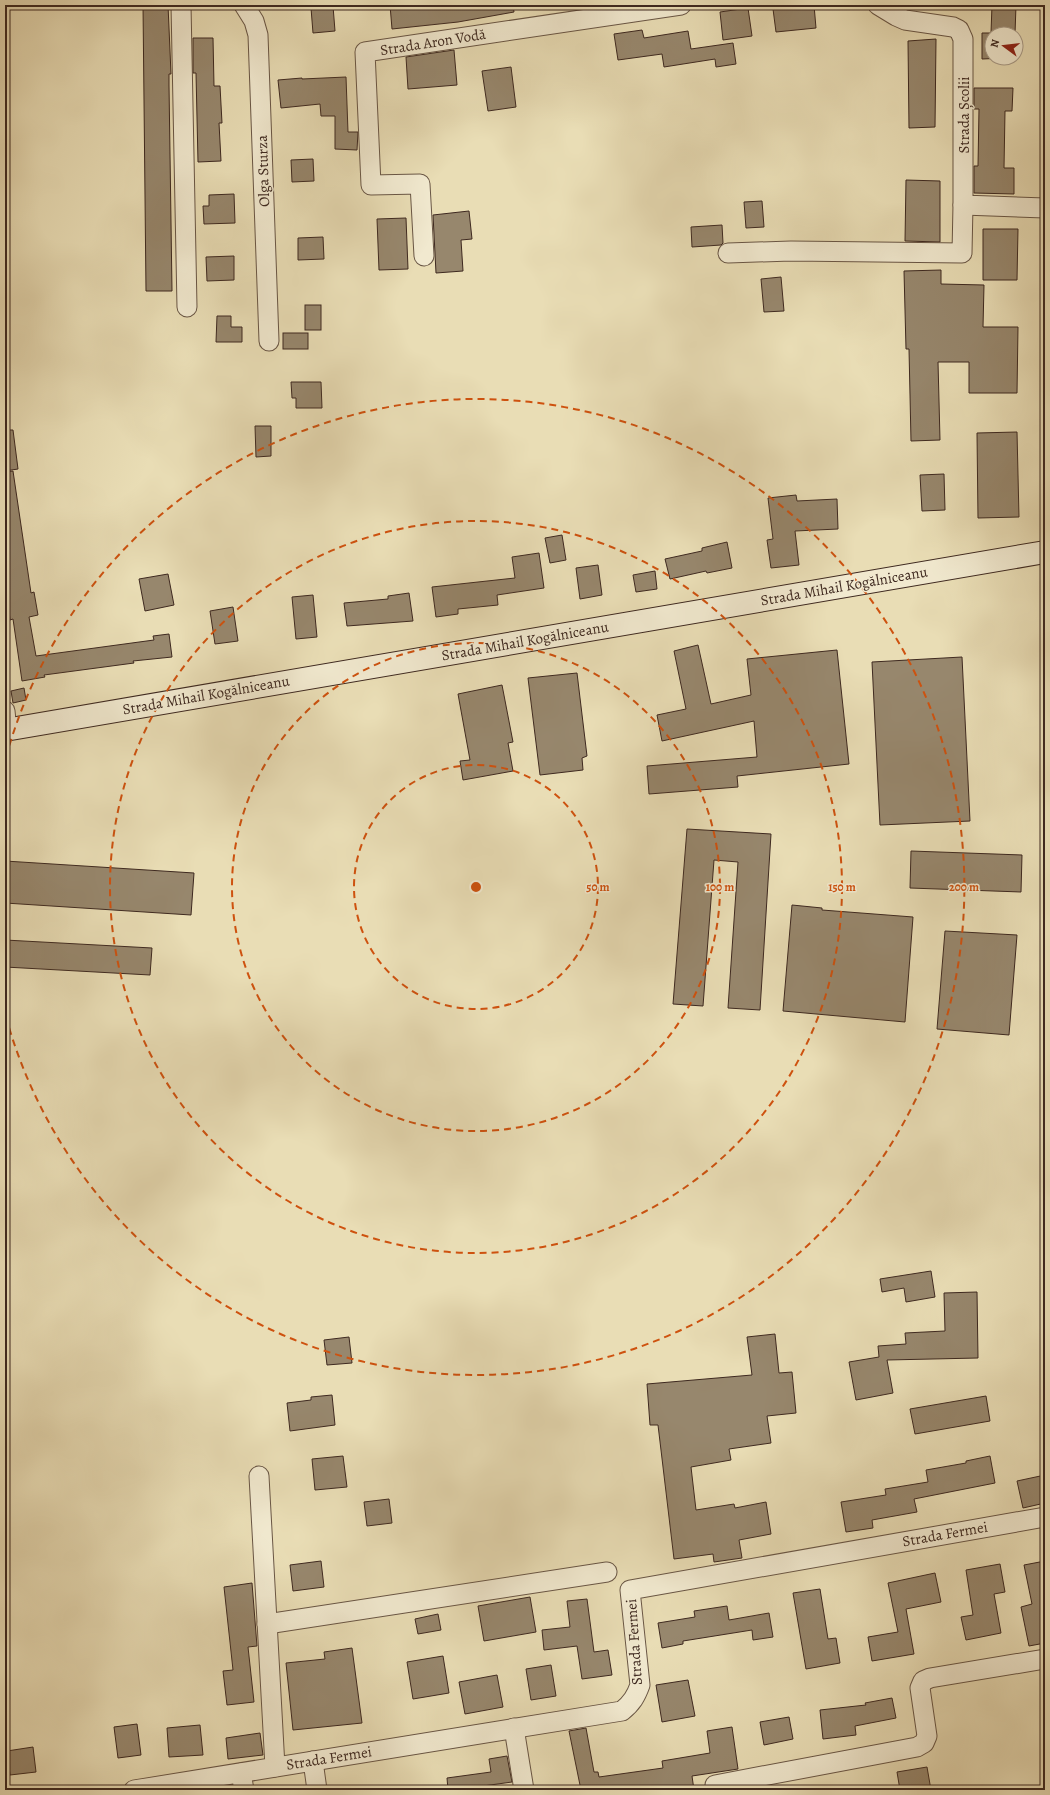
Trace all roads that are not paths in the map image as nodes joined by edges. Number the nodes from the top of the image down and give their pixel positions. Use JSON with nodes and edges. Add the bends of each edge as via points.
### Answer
{"nodes":[{"id":1,"x":181,"y":5,"type":"edge"},
{"id":2,"x":244,"y":5,"type":"edge"},
{"id":3,"x":681,"y":5,"type":"edge"},
{"id":4,"x":878,"y":5,"type":"edge"},
{"id":5,"x":963,"y":206,"type":"junction"},
{"id":6,"x":1045,"y":208,"type":"edge"},
{"id":7,"x":728,"y":254,"type":"dead end"},
{"id":8,"x":424,"y":256,"type":"dead end"},
{"id":9,"x":187,"y":307,"type":"dead end"},
{"id":10,"x":269,"y":341,"type":"dead end"},
{"id":11,"x":1045,"y":552,"type":"edge"},
{"id":12,"x":6,"y":724,"type":"edge"},
{"id":13,"x":258,"y":1476,"type":"dead end"},
{"id":14,"x":1045,"y":1516,"type":"edge"},
{"id":15,"x":607,"y":1572,"type":"dead end"},
{"id":16,"x":267,"y":1624,"type":"junction"},
{"id":17,"x":1045,"y":1660,"type":"edge"},
{"id":18,"x":514,"y":1728,"type":"junction"},
{"id":19,"x":313,"y":1761,"type":"junction"},
{"id":20,"x":275,"y":1767,"type":"junction"},
{"id":21,"x":243,"y":1781,"type":"edge"},
{"id":22,"x":715,"y":1785,"type":"dead end"},
{"id":23,"x":134,"y":1790,"type":"edge"},
{"id":24,"x":317,"y":1790,"type":"edge"},
{"id":25,"x":524,"y":1790,"type":"edge"}],
"edges":[{"from":1,"to":9,"type":"street"},
{"from":2,"to":10,"type":"street","name":"Olga Sturza","via":[[254,21],[258,35]]},
{"from":3,"to":8,"type":"street","name":"Strada Aron Vodă","via":[[365,52],[371,185],[420,184]]},
{"from":4,"to":5,"type":"street","name":"Strada Școlii","via":[[905,20],[952,27],[959,30],[963,39]]},
{"from":5,"to":6,"type":"street"},
{"from":5,"to":7,"type":"street","name":"Strada Școlii","via":[[962,253],[798,251]]},
{"from":11,"to":12,"type":"street","name":"Strada Mihail Kogălniceanu"},
{"from":13,"to":16,"type":"street"},
{"from":14,"to":18,"type":"street","name":"Strada Fermei","via":[[630,1590],[640,1685],[637,1695],[630,1704],[622,1711]]},
{"from":15,"to":16,"type":"street"},
{"from":16,"to":20,"type":"street"},
{"from":17,"to":22,"type":"street","via":[[923,1681],[920,1688],[927,1736],[918,1748]]},
{"from":18,"to":19,"type":"street","name":"Strada Fermei"},
{"from":18,"to":25,"type":"street"},
{"from":19,"to":20,"type":"street","name":"Strada Fermei"},
{"from":19,"to":24,"type":"street"},
{"from":20,"to":21,"type":"street","name":"Strada Fermei"},
{"from":21,"to":23,"type":"street","name":"Strada Fermei"}]}
